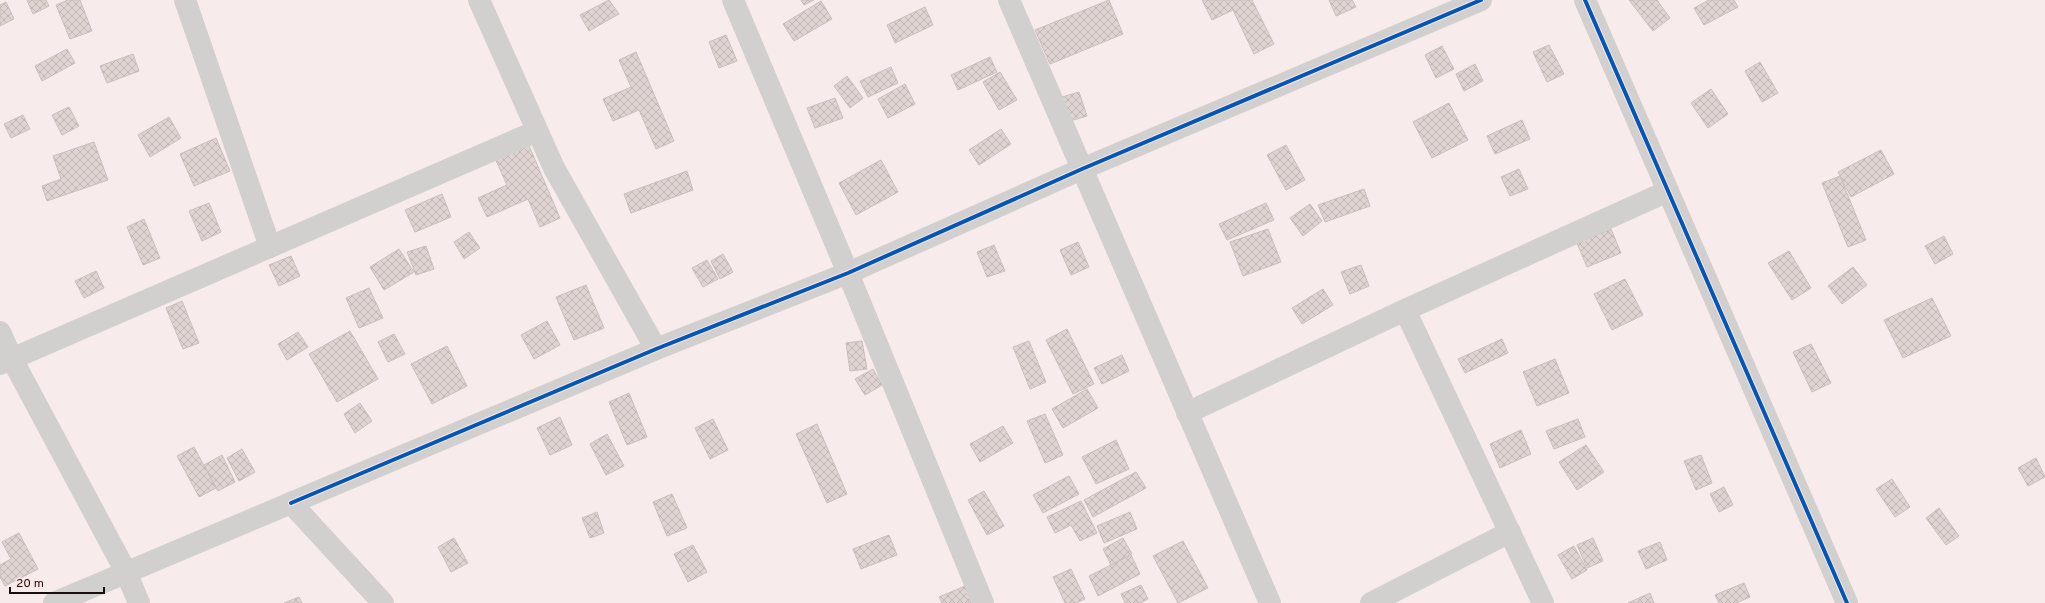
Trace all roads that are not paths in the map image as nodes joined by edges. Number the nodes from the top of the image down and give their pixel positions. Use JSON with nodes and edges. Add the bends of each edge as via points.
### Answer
{"nodes":[{"id":1,"x":185,"y":0,"type":"edge"},
{"id":2,"x":479,"y":0,"type":"edge"},
{"id":3,"x":732,"y":0,"type":"edge"},
{"id":4,"x":1009,"y":0,"type":"edge"},
{"id":5,"x":1481,"y":0,"type":"edge"},
{"id":6,"x":1585,"y":0,"type":"edge"},
{"id":7,"x":537,"y":131,"type":"junction"},
{"id":8,"x":1082,"y":169,"type":"junction"},
{"id":9,"x":1668,"y":190,"type":"junction"},
{"id":10,"x":270,"y":247,"type":"junction"},
{"id":11,"x":848,"y":273,"type":"junction"},
{"id":12,"x":1405,"y":310,"type":"junction"},
{"id":13,"x":0,"y":332,"type":"edge"},
{"id":14,"x":656,"y":348,"type":"junction"},
{"id":15,"x":6,"y":361,"type":"edge"},
{"id":16,"x":1187,"y":413,"type":"junction"},
{"id":17,"x":291,"y":503,"type":"junction"},
{"id":18,"x":1510,"y":532,"type":"junction"},
{"id":19,"x":126,"y":572,"type":"junction"},
{"id":20,"x":54,"y":603,"type":"edge"},
{"id":21,"x":139,"y":603,"type":"edge"},
{"id":22,"x":383,"y":603,"type":"edge"},
{"id":23,"x":983,"y":603,"type":"edge"},
{"id":24,"x":1270,"y":603,"type":"edge"},
{"id":25,"x":1372,"y":603,"type":"edge"},
{"id":26,"x":1543,"y":603,"type":"edge"},
{"id":27,"x":1847,"y":603,"type":"edge"}],
"edges":[{"from":1,"to":10,"type":"street"},
{"from":2,"to":7,"type":"street"},
{"from":3,"to":11,"type":"street"},
{"from":4,"to":8,"type":"street"},
{"from":5,"to":8,"type":"street"},
{"from":6,"to":9,"type":"street"},
{"from":7,"to":10,"type":"street"},
{"from":7,"to":14,"type":"street","via":[[554,168]]},
{"from":8,"to":11,"type":"street"},
{"from":8,"to":16,"type":"street"},
{"from":9,"to":12,"type":"street"},
{"from":9,"to":27,"type":"street"},
{"from":10,"to":15,"type":"street"},
{"from":11,"to":14,"type":"street"},
{"from":11,"to":23,"type":"street"},
{"from":12,"to":16,"type":"street"},
{"from":12,"to":18,"type":"street"},
{"from":13,"to":15,"type":"street"},
{"from":14,"to":17,"type":"street"},
{"from":15,"to":19,"type":"street"},
{"from":16,"to":24,"type":"street"},
{"from":17,"to":19,"type":"street"},
{"from":17,"to":22,"type":"street"},
{"from":18,"to":25,"type":"street"},
{"from":18,"to":26,"type":"street"},
{"from":19,"to":20,"type":"street"},
{"from":19,"to":21,"type":"street"}]}
